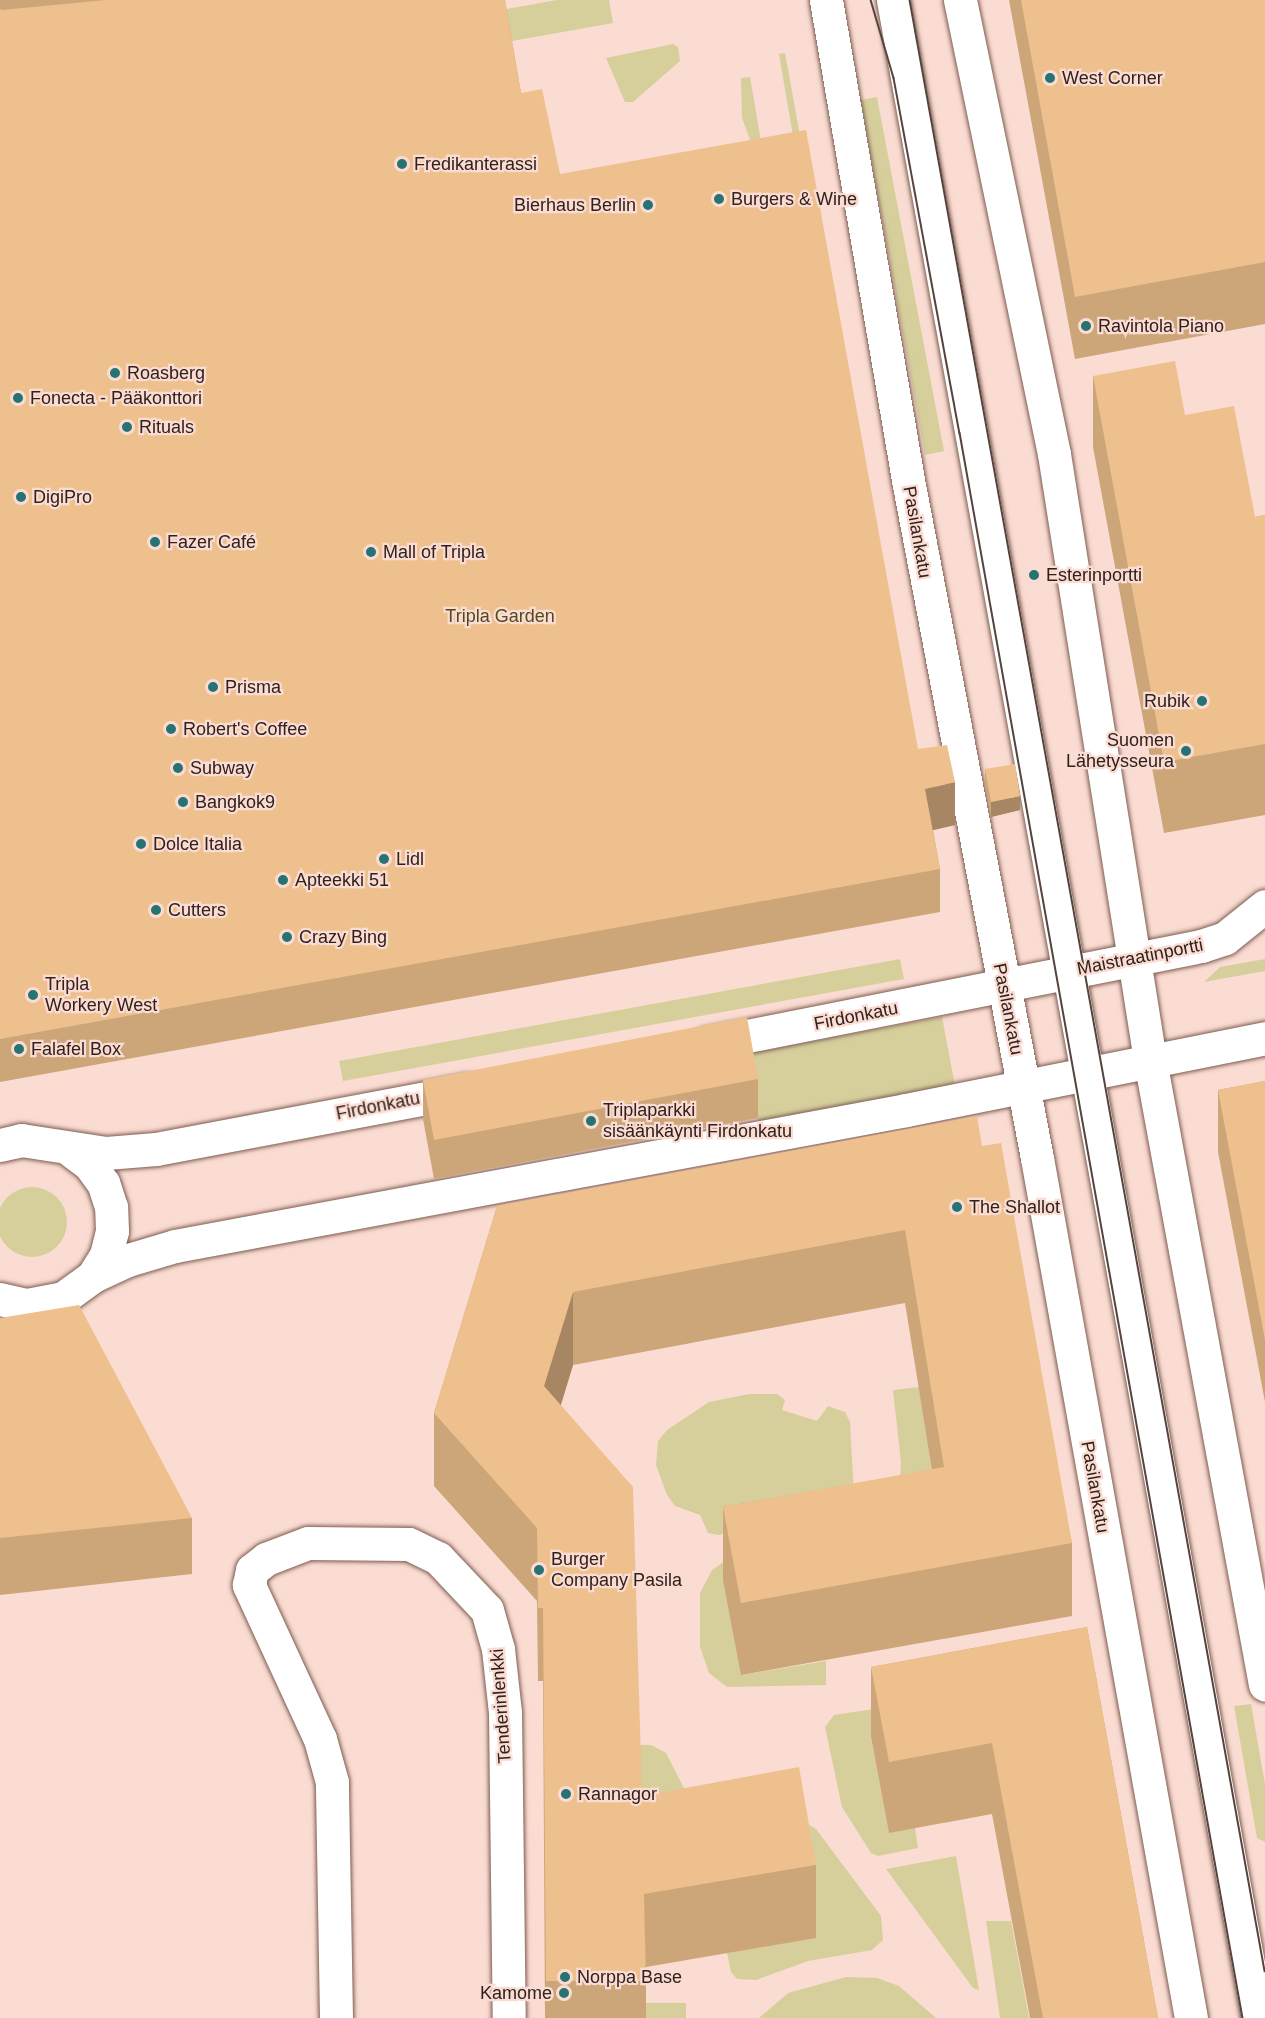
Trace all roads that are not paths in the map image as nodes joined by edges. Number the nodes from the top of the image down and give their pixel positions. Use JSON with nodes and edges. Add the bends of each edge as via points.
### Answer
{"nodes":[{"id":1,"x":826,"y":0,"type":"edge"},
{"id":2,"x":893,"y":0,"type":"edge"},
{"id":3,"x":960,"y":0,"type":"edge"},
{"id":4,"x":1265,"y":906,"type":"edge"},
{"id":5,"x":1136,"y":958,"type":"junction"},
{"id":6,"x":1070,"y":971,"type":"junction"},
{"id":7,"x":1005,"y":984,"type":"junction"},
{"id":8,"x":1265,"y":1038,"type":"edge"},
{"id":9,"x":677,"y":1050,"type":"edge"},
{"id":10,"x":1150,"y":1060,"type":"junction"},
{"id":11,"x":1090,"y":1073,"type":"junction"},
{"id":12,"x":503,"y":1083,"type":"edge"},
{"id":13,"x":1023,"y":1087,"type":"junction"},
{"id":14,"x":0,"y":1145,"type":"edge"},
{"id":15,"x":69,"y":1149,"type":"junction"},
{"id":16,"x":93,"y":1276,"type":"junction"},
{"id":17,"x":0,"y":1299,"type":"edge"},
{"id":18,"x":1265,"y":1685,"type":"edge"},
{"id":19,"x":336,"y":2018,"type":"edge"},
{"id":20,"x":509,"y":2018,"type":"edge"},
{"id":21,"x":1191,"y":2018,"type":"edge"},
{"id":22,"x":1258,"y":2018,"type":"edge"}],
"edges":[{"from":1,"to":7,"type":"street","name":"Pasilankatu","via":[[908,480],[984,897]]},
{"from":2,"to":6,"type":"street"},
{"from":3,"to":5,"type":"street","via":[[1054,454]]},
{"from":4,"to":5,"type":"street","name":"Maistraatinportti","via":[[1225,938]]},
{"from":5,"to":6,"type":"street","name":"Maistraatinportti"},
{"from":5,"to":10,"type":"street"},
{"from":6,"to":7,"type":"street","name":"Maistraatinportti"},
{"from":6,"to":11,"type":"street"},
{"from":7,"to":9,"type":"street","name":"Firdonkatu","via":[[956,998]]},
{"from":7,"to":13,"type":"street","name":"Pasilankatu"},
{"from":8,"to":10,"type":"street"},
{"from":10,"to":11,"type":"street"},
{"from":10,"to":18,"type":"street"},
{"from":11,"to":13,"type":"street"},
{"from":11,"to":22,"type":"street"},
{"from":12,"to":15,"type":"street","name":"Firdonkatu","via":[[185,1145],[106,1154]]},
{"from":13,"to":16,"type":"street","name":"Firdonkatu","via":[[175,1246],[128,1260]]},
{"from":13,"to":21,"type":"street","name":"Pasilankatu"},
{"from":14,"to":15,"type":"street","name":"Firdonkatu","via":[[37,1141]]},
{"from":15,"to":16,"type":"street","name":"Firdonkatu","via":[[89,1164],[103,1183],[111,1207],[112,1232],[106,1255]]},
{"from":16,"to":17,"type":"street","name":"Firdonkatu","via":[[63,1298],[46,1303],[27,1305]]},
{"from":19,"to":20,"type":"street","name":"Tenderinlenkki","via":[[332,1782],[320,1740],[249,1585],[252,1570],[266,1559],[308,1542],[409,1544],[438,1558],[487,1610],[498,1648],[505,1712]]}]}
